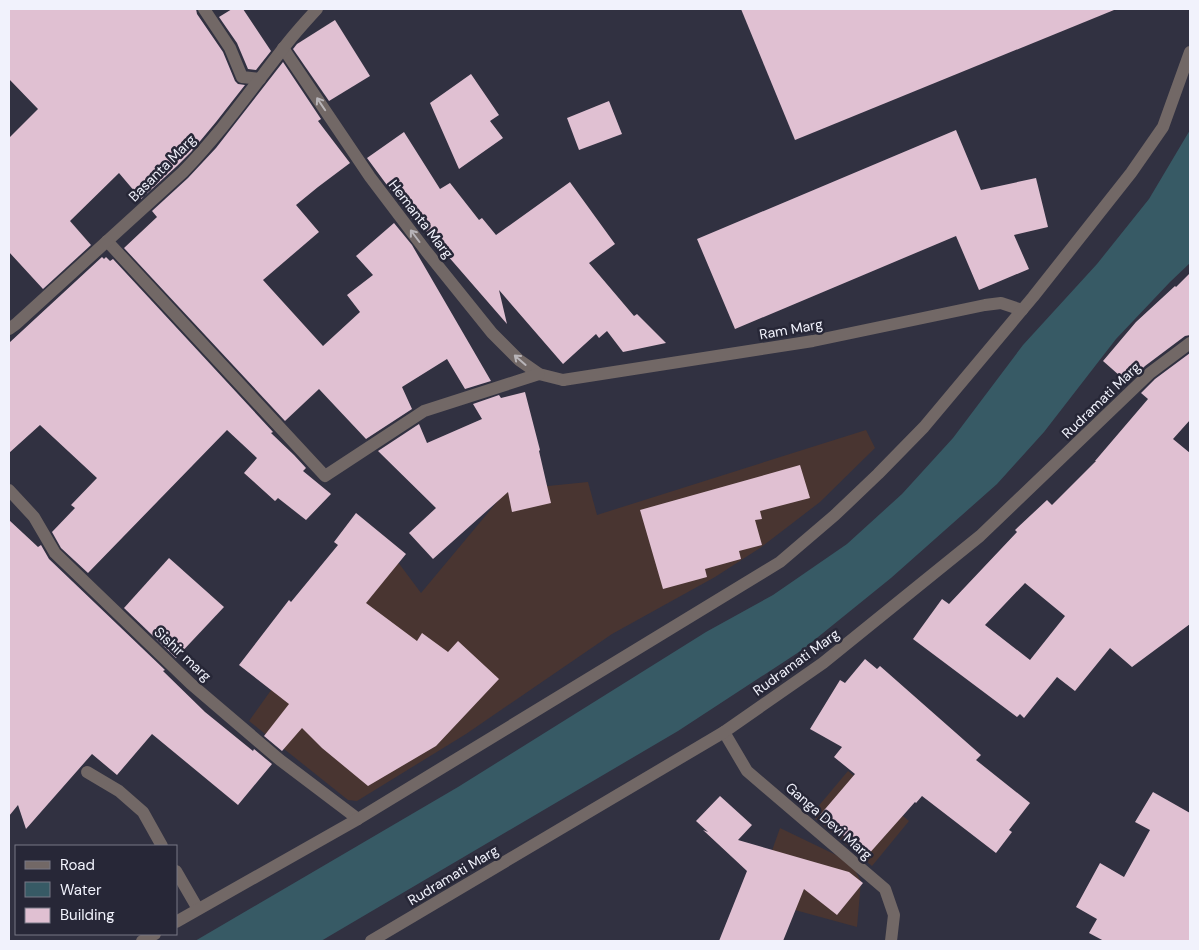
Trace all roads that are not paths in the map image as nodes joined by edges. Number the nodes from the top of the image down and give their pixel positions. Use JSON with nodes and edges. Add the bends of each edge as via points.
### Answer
{"nodes":[{"id":1,"x":204,"y":9,"type":"edge"},
{"id":2,"x":317,"y":9,"type":"edge"},
{"id":3,"x":283,"y":48,"type":"junction"},
{"id":4,"x":1190,"y":52,"type":"edge"},
{"id":5,"x":260,"y":79,"type":"junction"},
{"id":6,"x":107,"y":241,"type":"junction"},
{"id":7,"x":1022,"y":310,"type":"junction"},
{"id":8,"x":11,"y":323,"type":"edge"},
{"id":9,"x":1190,"y":343,"type":"edge"},
{"id":10,"x":538,"y":374,"type":"junction"},
{"id":11,"x":563,"y":380,"type":"joint"},
{"id":12,"x":9,"y":490,"type":"edge"},
{"id":13,"x":724,"y":732,"type":"junction"},
{"id":14,"x":87,"y":772,"type":"dead end"},
{"id":15,"x":358,"y":819,"type":"junction"},
{"id":16,"x":161,"y":845,"type":"edge"},
{"id":17,"x":178,"y":874,"type":"edge"},
{"id":18,"x":198,"y":909,"type":"junction"},
{"id":19,"x":178,"y":921,"type":"edge"},
{"id":20,"x":153,"y":935,"type":"edge"},
{"id":21,"x":142,"y":941,"type":"edge"},
{"id":22,"x":371,"y":941,"type":"edge"},
{"id":23,"x":892,"y":941,"type":"edge"}],
"edges":[{"from":1,"to":5,"type":"street","via":[[230,48],[242,77]]},
{"from":2,"to":3,"type":"street","name":"Basanta Marg"},
{"from":3,"to":5,"type":"street","name":"Basanta Marg"},
{"from":10,"to":3,"type":"street","name":"Hemanta Marg","one_way":true,"via":[[492,333],[426,250],[370,177]]},
{"from":4,"to":7,"type":"street","via":[[1163,127],[1109,202]]},
{"from":5,"to":6,"type":"street","name":"Basanta Marg","via":[[183,172]]},
{"from":6,"to":8,"type":"street","name":"Basanta Marg"},
{"from":6,"to":10,"type":"street","via":[[324,476],[424,411]]},
{"from":7,"to":11,"type":"street","name":"Ram Marg","via":[[1001,303],[985,305],[813,341]]},
{"from":7,"to":15,"type":"street","via":[[924,427],[836,515],[780,562]]},
{"from":9,"to":13,"type":"street","name":"Rudramati Marg","via":[[1150,373],[980,536],[823,663]]},
{"from":10,"to":11,"type":"street","name":"Hemanta Marg"},
{"from":12,"to":15,"type":"street","name":"Sishir marg","via":[[34,517],[55,553],[191,684],[280,760]]},
{"from":13,"to":22,"type":"street","name":"Rudramati Marg"},
{"from":13,"to":23,"type":"street","name":"Ganga Devi Marg","via":[[747,771],[885,889],[894,915]]},
{"from":14,"to":16,"type":"street","via":[[119,791],[143,812]]},
{"from":15,"to":18,"type":"street"},
{"from":17,"to":18,"type":"street"},
{"from":18,"to":19,"type":"street"},
{"from":20,"to":21,"type":"street"}]}
